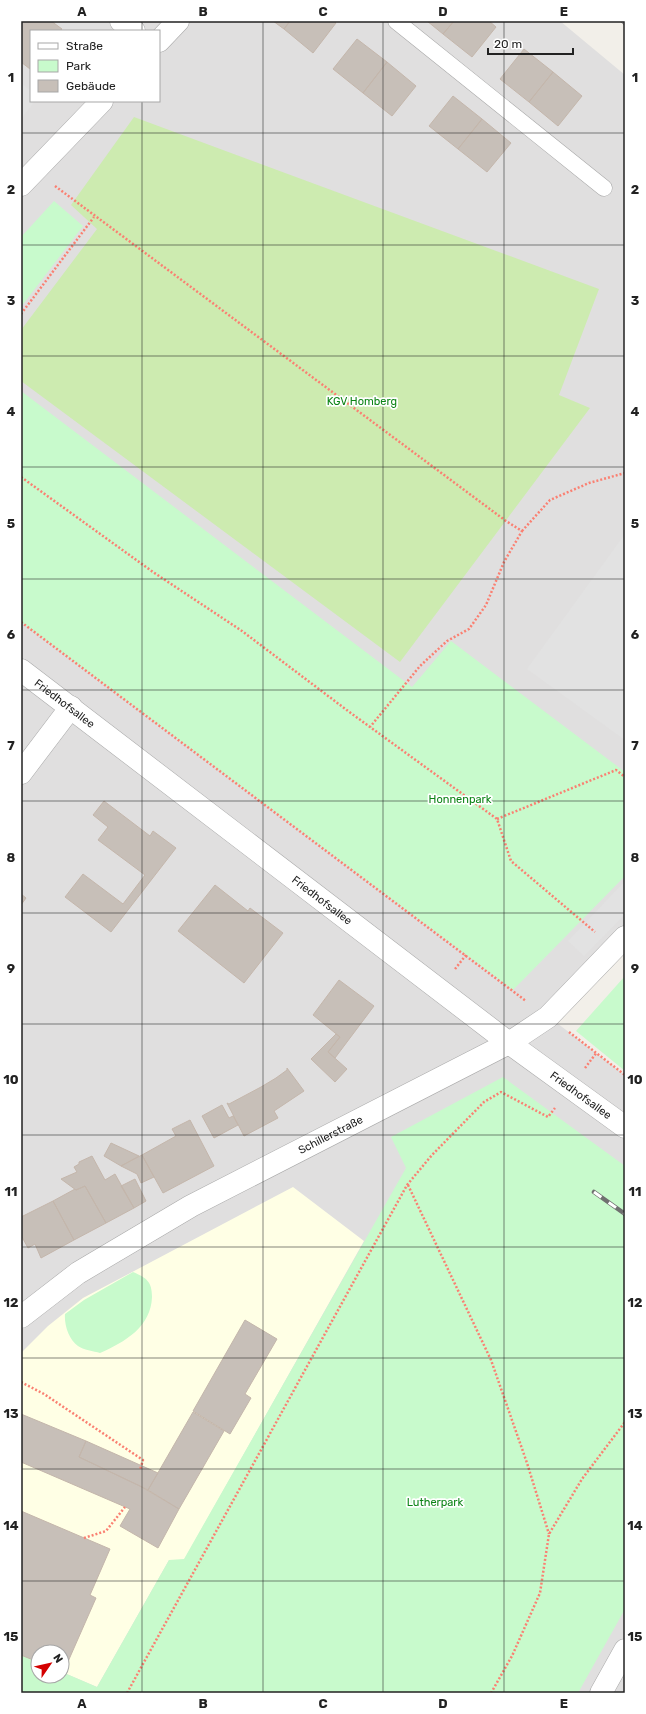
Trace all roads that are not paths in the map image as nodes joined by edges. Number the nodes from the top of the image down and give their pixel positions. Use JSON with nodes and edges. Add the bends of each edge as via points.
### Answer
{"nodes":[{"id":1,"x":121,"y":21,"type":"edge"},
{"id":2,"x":178,"y":21,"type":"edge"},
{"id":3,"x":396,"y":21,"type":"edge"},
{"id":4,"x":133,"y":30,"type":"edge"},
{"id":5,"x":160,"y":40,"type":"edge"},
{"id":6,"x":101,"y":102,"type":"edge"},
{"id":7,"x":21,"y":185,"type":"edge"},
{"id":8,"x":604,"y":188,"type":"dead end"},
{"id":9,"x":21,"y":670,"type":"edge"},
{"id":10,"x":71,"y":707,"type":"junction"},
{"id":11,"x":21,"y":773,"type":"edge"},
{"id":12,"x":620,"y":942,"type":"edge"},
{"id":13,"x":510,"y":1044,"type":"junction"},
{"id":14,"x":625,"y":1127,"type":"edge"},
{"id":15,"x":21,"y":1317,"type":"edge"},
{"id":16,"x":625,"y":1650,"type":"edge"},
{"id":17,"x":601,"y":1693,"type":"edge"}],
"edges":[{"from":1,"to":4,"type":"street"},
{"from":2,"to":5,"type":"street"},
{"from":3,"to":8,"type":"lane"},
{"from":6,"to":7,"type":"street"},
{"from":9,"to":10,"type":"street","name":"Friedhofsallee"},
{"from":10,"to":11,"type":"street"},
{"from":10,"to":13,"type":"street","name":"Friedhofsallee"},
{"from":12,"to":13,"type":"street","name":"Schillerstraße","via":[[548,1017]]},
{"from":13,"to":14,"type":"street","name":"Friedhofsallee"},
{"from":13,"to":15,"type":"street","name":"Schillerstraße","via":[[191,1206],[78,1273]]},
{"from":16,"to":17,"type":"street"}]}
